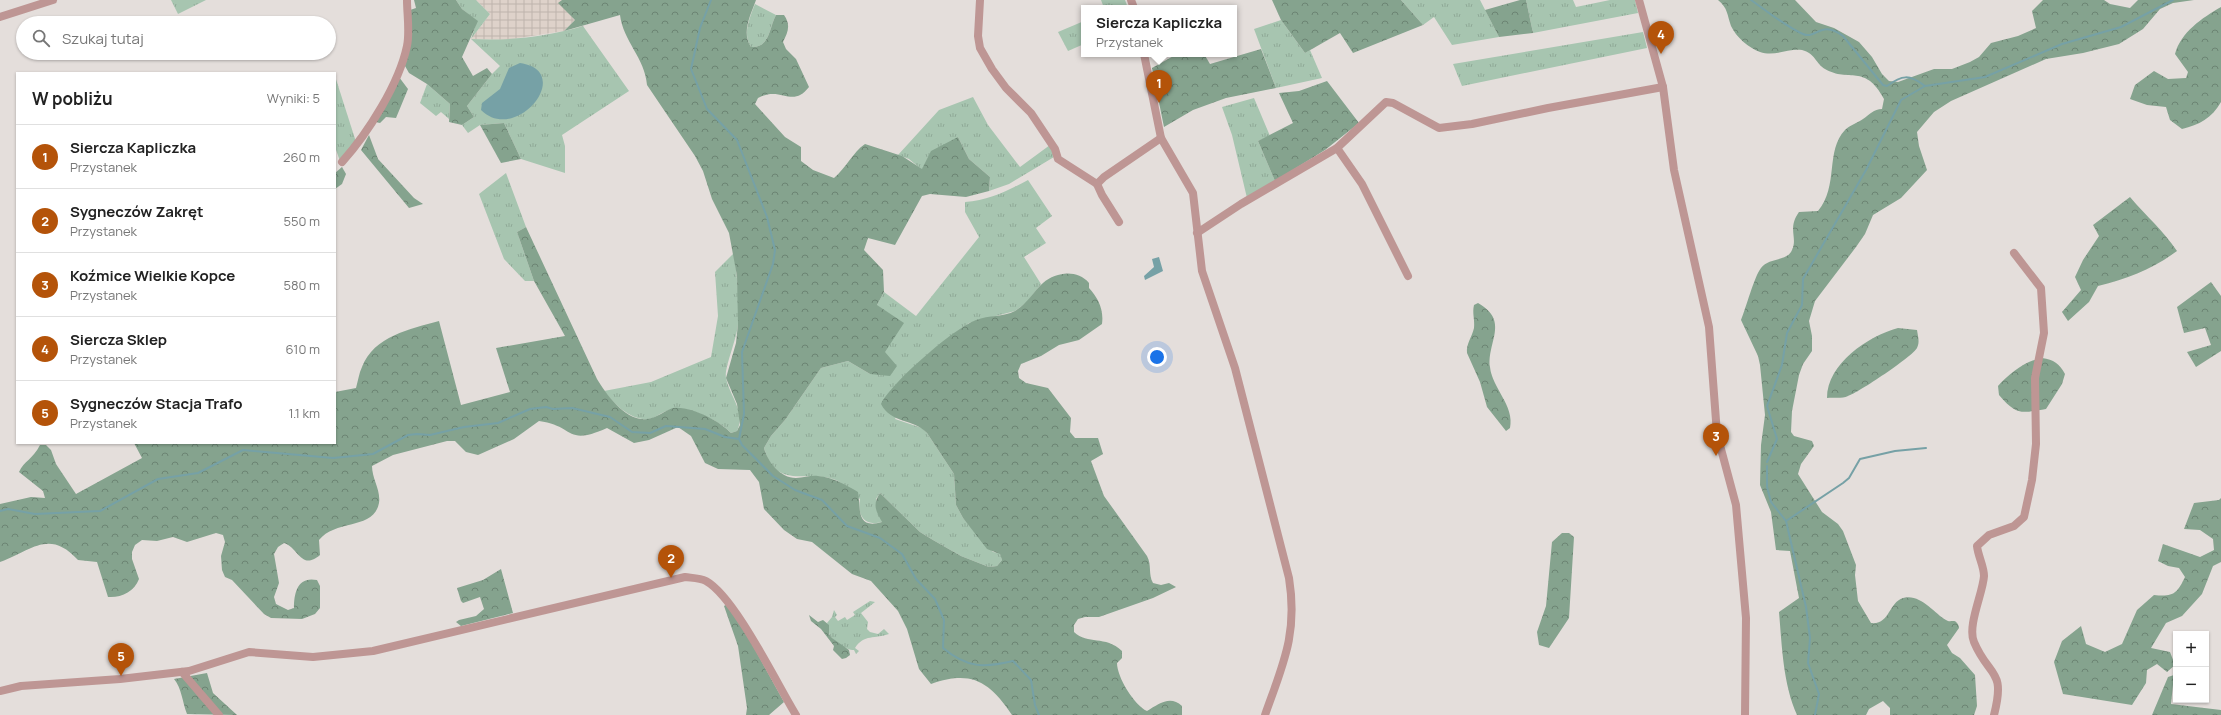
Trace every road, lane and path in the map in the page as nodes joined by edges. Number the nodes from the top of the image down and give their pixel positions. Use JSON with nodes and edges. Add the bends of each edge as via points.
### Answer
{"nodes":[{"id":1,"x":53,"y":0,"type":"edge"},
{"id":2,"x":407,"y":0,"type":"edge"},
{"id":3,"x":980,"y":0,"type":"edge"},
{"id":4,"x":1638,"y":0,"type":"edge"},
{"id":5,"x":33,"y":3,"type":"edge"},
{"id":6,"x":0,"y":17,"type":"edge"},
{"id":7,"x":1145,"y":57,"type":"edge"},
{"id":8,"x":1663,"y":88,"type":"junction"},
{"id":9,"x":1161,"y":138,"type":"junction"},
{"id":10,"x":1338,"y":148,"type":"junction"},
{"id":11,"x":342,"y":162,"type":"dead end"},
{"id":12,"x":1097,"y":184,"type":"junction"},
{"id":13,"x":1120,"y":222,"type":"dead end"},
{"id":14,"x":1197,"y":233,"type":"junction"},
{"id":15,"x":2014,"y":253,"type":"dead end"},
{"id":16,"x":1408,"y":276,"type":"dead end"},
{"id":17,"x":182,"y":672,"type":"junction"},
{"id":18,"x":0,"y":691,"type":"edge"},
{"id":19,"x":219,"y":715,"type":"edge"},
{"id":20,"x":796,"y":715,"type":"edge"},
{"id":21,"x":1265,"y":715,"type":"edge"},
{"id":22,"x":1746,"y":715,"type":"edge"},
{"id":23,"x":1994,"y":715,"type":"edge"}],
"edges":[{"from":1,"to":5,"type":"street"},
{"from":2,"to":11,"type":"street","via":[[408,44],[400,72],[362,141]]},
{"from":3,"to":12,"type":"street","via":[[978,36],[980,48],[988,63],[1006,88],[1031,113],[1058,159]]},
{"from":4,"to":8,"type":"street"},
{"from":5,"to":6,"type":"street"},
{"from":7,"to":9,"type":"street"},
{"from":8,"to":10,"type":"street","via":[[1439,128],[1393,103],[1386,102]]},
{"from":8,"to":22,"type":"street","via":[[1674,170],[1708,323],[1717,434],[1737,511],[1746,612]]},
{"from":9,"to":12,"type":"street"},
{"from":9,"to":14,"type":"street","via":[[1193,193]]},
{"from":10,"to":14,"type":"street","via":[[1241,204]]},
{"from":10,"to":16,"type":"street","via":[[1362,184]]},
{"from":12,"to":13,"type":"street"},
{"from":14,"to":21,"type":"street","via":[[1202,271],[1244,400],[1292,599],[1290,641],[1281,674]]},
{"from":15,"to":23,"type":"street","via":[[2041,288],[2044,333],[2035,378],[2036,444],[2024,517],[2014,526],[1989,535],[1977,546],[1984,573],[1983,586],[1974,611],[1973,641],[1997,678],[2000,689]]},
{"from":17,"to":18,"type":"street","via":[[21,686]]},
{"from":17,"to":19,"type":"street"},
{"from":17,"to":20,"type":"street","via":[[249,652],[313,657],[373,651],[685,577],[705,580],[722,595],[748,632]]}]}
